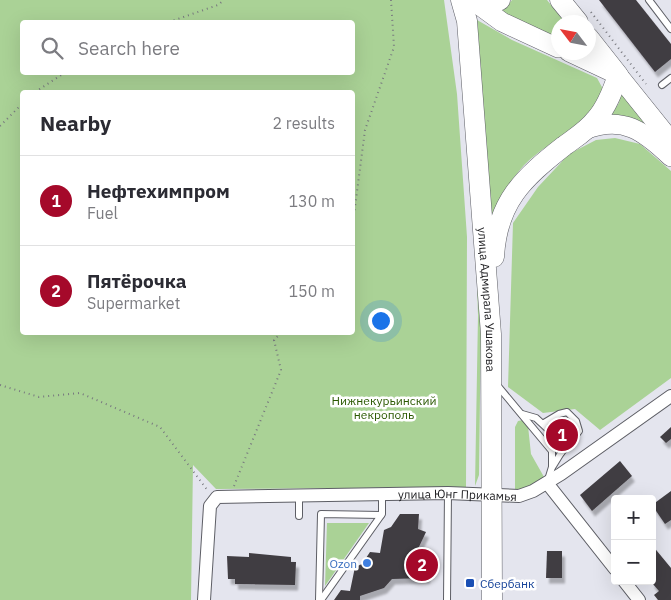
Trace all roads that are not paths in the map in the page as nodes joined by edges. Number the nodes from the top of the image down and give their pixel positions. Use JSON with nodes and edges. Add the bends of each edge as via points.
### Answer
{"nodes":[{"id":1,"x":461,"y":0,"type":"edge"},
{"id":2,"x":472,"y":0,"type":"edge"},
{"id":3,"x":500,"y":0,"type":"edge"},
{"id":4,"x":560,"y":0,"type":"edge"},
{"id":5,"x":649,"y":0,"type":"edge"},
{"id":6,"x":583,"y":15,"type":"edge"},
{"id":7,"x":671,"y":29,"type":"edge"},
{"id":8,"x":551,"y":45,"type":"edge"},
{"id":9,"x":596,"y":47,"type":"edge"},
{"id":10,"x":586,"y":60,"type":"edge"},
{"id":11,"x":618,"y":75,"type":"junction"},
{"id":12,"x":671,"y":78,"type":"edge"},
{"id":13,"x":662,"y":85,"type":"dead end"},
{"id":14,"x":585,"y":130,"type":"junction"},
{"id":15,"x":671,"y":141,"type":"edge"},
{"id":16,"x":671,"y":157,"type":"edge"},
{"id":17,"x":491,"y":334,"type":"junction"},
{"id":18,"x":492,"y":380,"type":"junction"},
{"id":19,"x":671,"y":396,"type":"edge"},
{"id":20,"x":522,"y":414,"type":"junction"},
{"id":21,"x":544,"y":423,"type":"junction"},
{"id":22,"x":550,"y":431,"type":"dead end"},
{"id":23,"x":559,"y":442,"type":"dead end"},
{"id":24,"x":561,"y":453,"type":"junction"},
{"id":25,"x":552,"y":467,"type":"junction"},
{"id":26,"x":547,"y":483,"type":"junction"},
{"id":27,"x":448,"y":493,"type":"junction"},
{"id":28,"x":299,"y":494,"type":"junction"},
{"id":29,"x":382,"y":494,"type":"junction"},
{"id":30,"x":491,"y":494,"type":"junction"},
{"id":31,"x":381,"y":515,"type":"junction"},
{"id":32,"x":298,"y":516,"type":"dead end"},
{"id":33,"x":611,"y":564,"type":"edge"},
{"id":34,"x":627,"y":585,"type":"edge"},
{"id":35,"x":204,"y":600,"type":"edge"},
{"id":36,"x":320,"y":600,"type":"edge"},
{"id":37,"x":447,"y":600,"type":"edge"},
{"id":38,"x":492,"y":600,"type":"edge"},
{"id":39,"x":639,"y":600,"type":"edge"}],
"edges":[{"from":1,"to":17,"type":"main road","name":"улица Адмирала Ушакова","via":[[467,21]]},
{"from":2,"to":3,"type":"main road","via":[[486,5]]},
{"from":2,"to":8,"type":"main road","via":[[502,22]]},
{"from":4,"to":6,"type":"main road"},
{"from":5,"to":7,"type":"lane"},
{"from":9,"to":11,"type":"main road"},
{"from":10,"to":11,"type":"main road"},
{"from":11,"to":14,"type":"main road","via":[[601,114]]},
{"from":11,"to":15,"type":"main road"},
{"from":12,"to":13,"type":"lane"},
{"from":14,"to":16,"type":"main road","via":[[603,124],[625,126],[645,134]]},
{"from":14,"to":17,"type":"main road","via":[[532,171],[508,201],[495,239]]},
{"from":17,"to":18,"type":"main road","name":"улица Адмирала Ушакова"},
{"from":18,"to":20,"type":"lane"},
{"from":18,"to":30,"type":"main road","name":"улица Адмирала Ушакова"},
{"from":19,"to":26,"type":"street","name":"улица Юнг Прикамья"},
{"from":20,"to":21,"type":"lane"},
{"from":20,"to":25,"type":"lane","via":[[552,451]]},
{"from":21,"to":22,"type":"lane"},
{"from":21,"to":24,"type":"lane","via":[[567,412],[576,421],[579,431]]},
{"from":23,"to":24,"type":"lane"},
{"from":24,"to":25,"type":"lane"},
{"from":25,"to":26,"type":"lane"},
{"from":26,"to":30,"type":"street","name":"улица Юнг Прикамья","via":[[519,496]]},
{"from":26,"to":33,"type":"street"},
{"from":27,"to":29,"type":"street","name":"улица Юнг Прикамья"},
{"from":27,"to":30,"type":"street","name":"улица Юнг Прикамья"},
{"from":27,"to":37,"type":"lane"},
{"from":28,"to":29,"type":"street","name":"улица Юнг Прикамья"},
{"from":28,"to":32,"type":"lane"},
{"from":28,"to":35,"type":"street","name":"улица Юнг Прикамья","via":[[215,498],[210,506]]},
{"from":29,"to":31,"type":"lane"},
{"from":30,"to":38,"type":"main road","name":"улица Адмирала Ушакова"},
{"from":31,"to":36,"type":"lane"},
{"from":31,"to":36,"type":"lane","via":[[321,514]]},
{"from":34,"to":39,"type":"street"}]}
